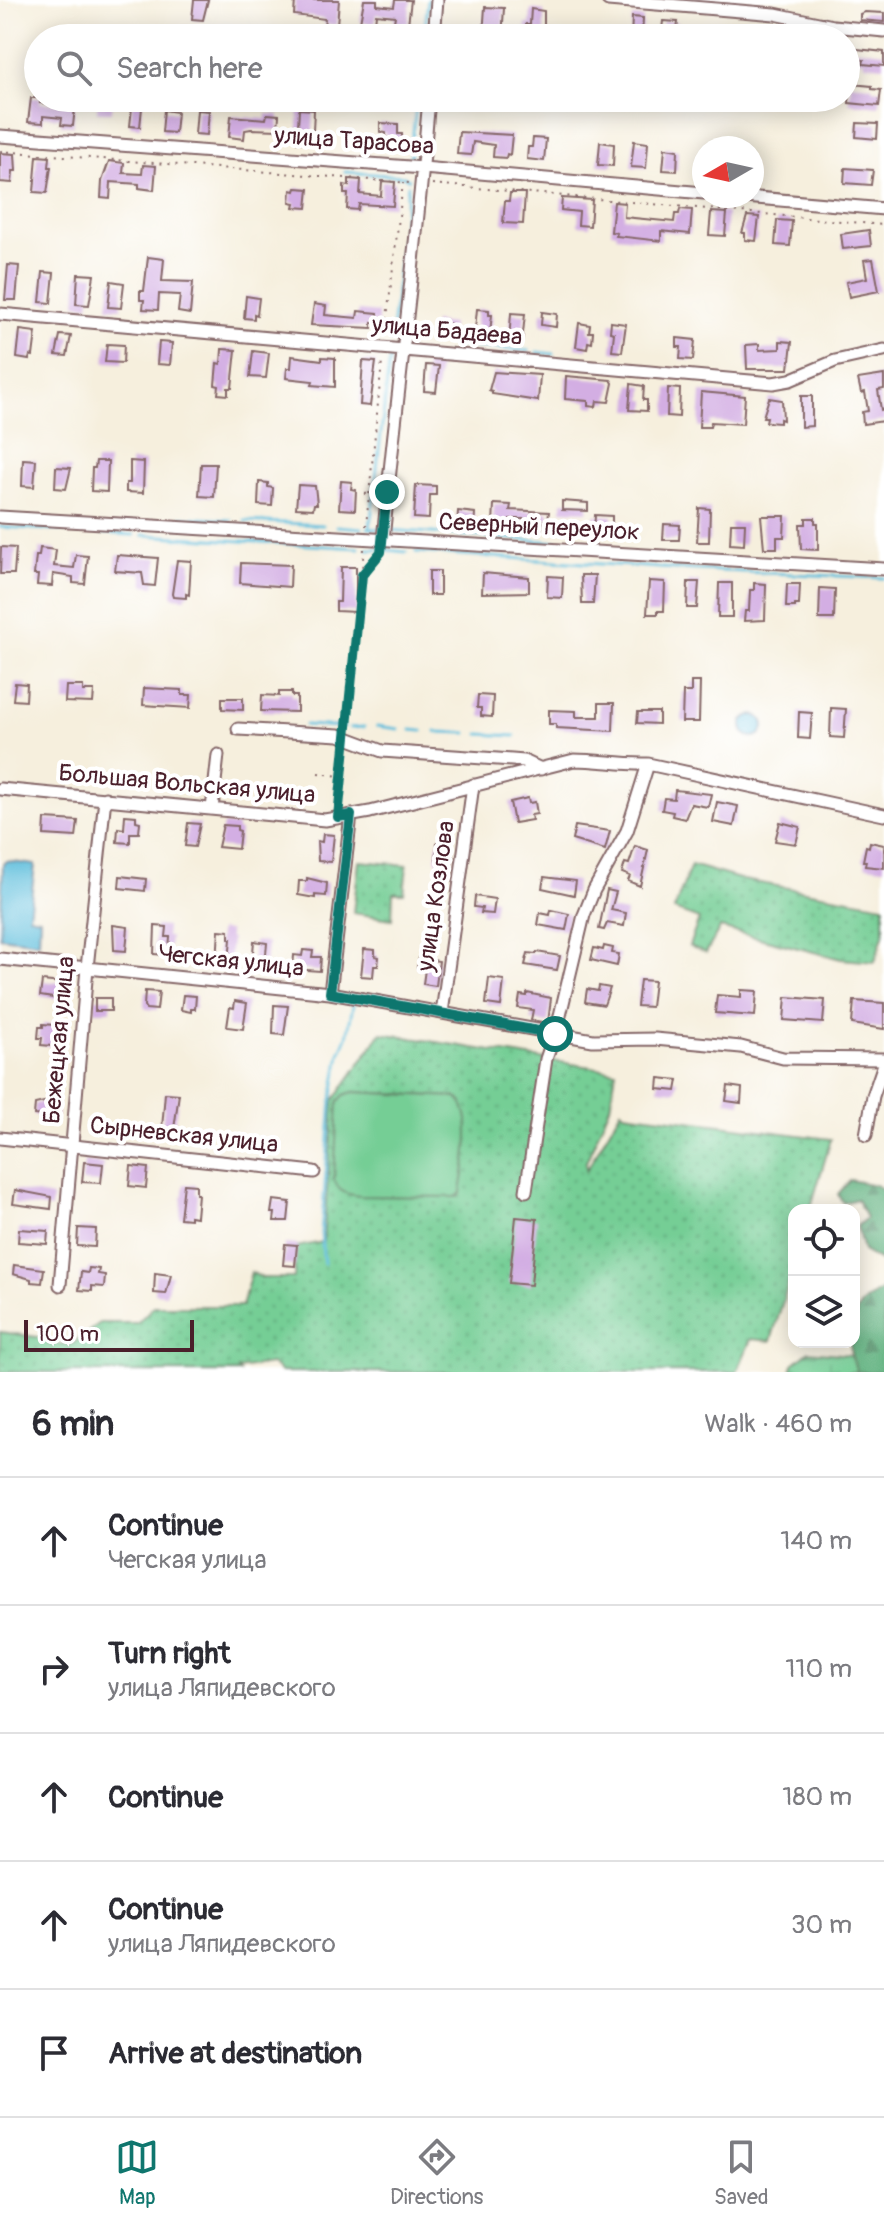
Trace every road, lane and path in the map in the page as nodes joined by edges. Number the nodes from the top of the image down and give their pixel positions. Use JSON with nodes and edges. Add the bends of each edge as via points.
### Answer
{"nodes":[{"id":1,"x":437,"y":0,"type":"edge"},
{"id":2,"x":608,"y":0,"type":"edge"},
{"id":3,"x":435,"y":24,"type":"edge"},
{"id":4,"x":823,"y":24,"type":"edge"},
{"id":5,"x":860,"y":29,"type":"edge"},
{"id":6,"x":884,"y":31,"type":"edge"},
{"id":7,"x":428,"y":112,"type":"edge"},
{"id":8,"x":0,"y":136,"type":"edge"},
{"id":9,"x":0,"y":151,"type":"edge"},
{"id":10,"x":423,"y":168,"type":"junction"},
{"id":11,"x":422,"y":183,"type":"junction"},
{"id":12,"x":692,"y":192,"type":"edge"},
{"id":13,"x":764,"y":199,"type":"edge"},
{"id":14,"x":884,"y":209,"type":"edge"},
{"id":15,"x":884,"y":225,"type":"edge"},
{"id":16,"x":0,"y":314,"type":"edge"},
{"id":17,"x":383,"y":348,"type":"junction"},
{"id":18,"x":402,"y":349,"type":"junction"},
{"id":19,"x":884,"y":350,"type":"edge"},
{"id":20,"x":0,"y":517,"type":"edge"},
{"id":21,"x":365,"y":539,"type":"junction"},
{"id":22,"x":383,"y":540,"type":"junction"},
{"id":23,"x":884,"y":569,"type":"edge"},
{"id":24,"x":362,"y":575,"type":"junction"},
{"id":25,"x":238,"y":729,"type":"dead end"},
{"id":26,"x":346,"y":737,"type":"junction"},
{"id":27,"x":218,"y":755,"type":"dead end"},
{"id":28,"x":648,"y":764,"type":"junction"},
{"id":29,"x":541,"y":770,"type":"junction"},
{"id":30,"x":318,"y":773,"type":"dead end"},
{"id":31,"x":343,"y":776,"type":"junction"},
{"id":32,"x":473,"y":785,"type":"junction"},
{"id":33,"x":0,"y":789,"type":"edge"},
{"id":34,"x":105,"y":798,"type":"junction"},
{"id":35,"x":212,"y":809,"type":"junction"},
{"id":36,"x":884,"y":815,"type":"edge"},
{"id":37,"x":344,"y":816,"type":"junction"},
{"id":38,"x":0,"y":959,"type":"edge"},
{"id":39,"x":87,"y":968,"type":"junction"},
{"id":40,"x":330,"y":993,"type":"junction"},
{"id":41,"x":442,"y":1013,"type":"junction"},
{"id":42,"x":555,"y":1034,"type":"junction"},
{"id":43,"x":884,"y":1062,"type":"edge"},
{"id":44,"x":866,"y":1135,"type":"dead end"},
{"id":45,"x":0,"y":1138,"type":"edge"},
{"id":46,"x":72,"y":1145,"type":"junction"},
{"id":47,"x":314,"y":1172,"type":"dead end"},
{"id":48,"x":526,"y":1191,"type":"dead end"},
{"id":49,"x":60,"y":1285,"type":"dead end"}],
"edges":[{"from":1,"to":3,"type":"street"},
{"from":2,"to":4,"type":"street","via":[[775,14]]},
{"from":5,"to":6,"type":"street"},
{"from":7,"to":10,"type":"street"},
{"from":8,"to":10,"type":"street","name":"улица Тарасова"},
{"from":9,"to":17,"type":"path","via":[[403,182]]},
{"from":10,"to":11,"type":"street"},
{"from":10,"to":12,"type":"street","name":"улица Тарасова"},
{"from":11,"to":15,"type":"path"},
{"from":11,"to":18,"type":"street"},
{"from":13,"to":14,"type":"street"},
{"from":16,"to":17,"type":"street","name":"улица Бадаева"},
{"from":17,"to":18,"type":"street","name":"улица Бадаева"},
{"from":17,"to":21,"type":"path"},
{"from":18,"to":19,"type":"street","name":"улица Бадаева","via":[[773,383]]},
{"from":18,"to":22,"type":"street"},
{"from":20,"to":21,"type":"street","name":"Северный переулок"},
{"from":21,"to":22,"type":"street","name":"Северный переулок"},
{"from":21,"to":24,"type":"path"},
{"from":22,"to":23,"type":"street","name":"Северный переулок"},
{"from":22,"to":24,"type":"path","via":[[381,552]]},
{"from":24,"to":26,"type":"path"},
{"from":25,"to":26,"type":"street"},
{"from":26,"to":29,"type":"street","via":[[382,751],[524,761]]},
{"from":26,"to":31,"type":"path"},
{"from":27,"to":35,"type":"street"},
{"from":28,"to":29,"type":"street","name":"Большая Вольская улица","via":[[574,760]]},
{"from":28,"to":36,"type":"street","name":"Большая Вольская улица"},
{"from":28,"to":42,"type":"street","via":[[627,831],[588,902]]},
{"from":29,"to":32,"type":"street","name":"Большая Вольская улица"},
{"from":30,"to":31,"type":"path"},
{"from":31,"to":37,"type":"path"},
{"from":32,"to":37,"type":"street","name":"Большая Вольская улица"},
{"from":32,"to":41,"type":"street","name":"улица Козлова"},
{"from":33,"to":34,"type":"street","name":"Большая Вольская улица"},
{"from":34,"to":35,"type":"street","name":"Большая Вольская улица"},
{"from":34,"to":39,"type":"street","name":"Бежецкая улица"},
{"from":35,"to":37,"type":"street","name":"Большая Вольская улица","via":[[309,819]]},
{"from":37,"to":40,"type":"street"},
{"from":38,"to":39,"type":"street","name":"Чегская улица"},
{"from":39,"to":40,"type":"street","name":"Чегская улица"},
{"from":39,"to":46,"type":"street","name":"Бежецкая улица"},
{"from":40,"to":41,"type":"street","name":"Чегская улица"},
{"from":41,"to":42,"type":"street","name":"Чегская улица"},
{"from":42,"to":43,"type":"street","name":"Чегская улица","via":[[741,1047],[783,1058]]},
{"from":42,"to":48,"type":"street","via":[[544,1070]]},
{"from":43,"to":44,"type":"street"},
{"from":45,"to":46,"type":"street","name":"Сырневская улица"},
{"from":46,"to":47,"type":"street","name":"Сырневская улица"},
{"from":46,"to":49,"type":"street","name":"Бежецкая улица"}]}
